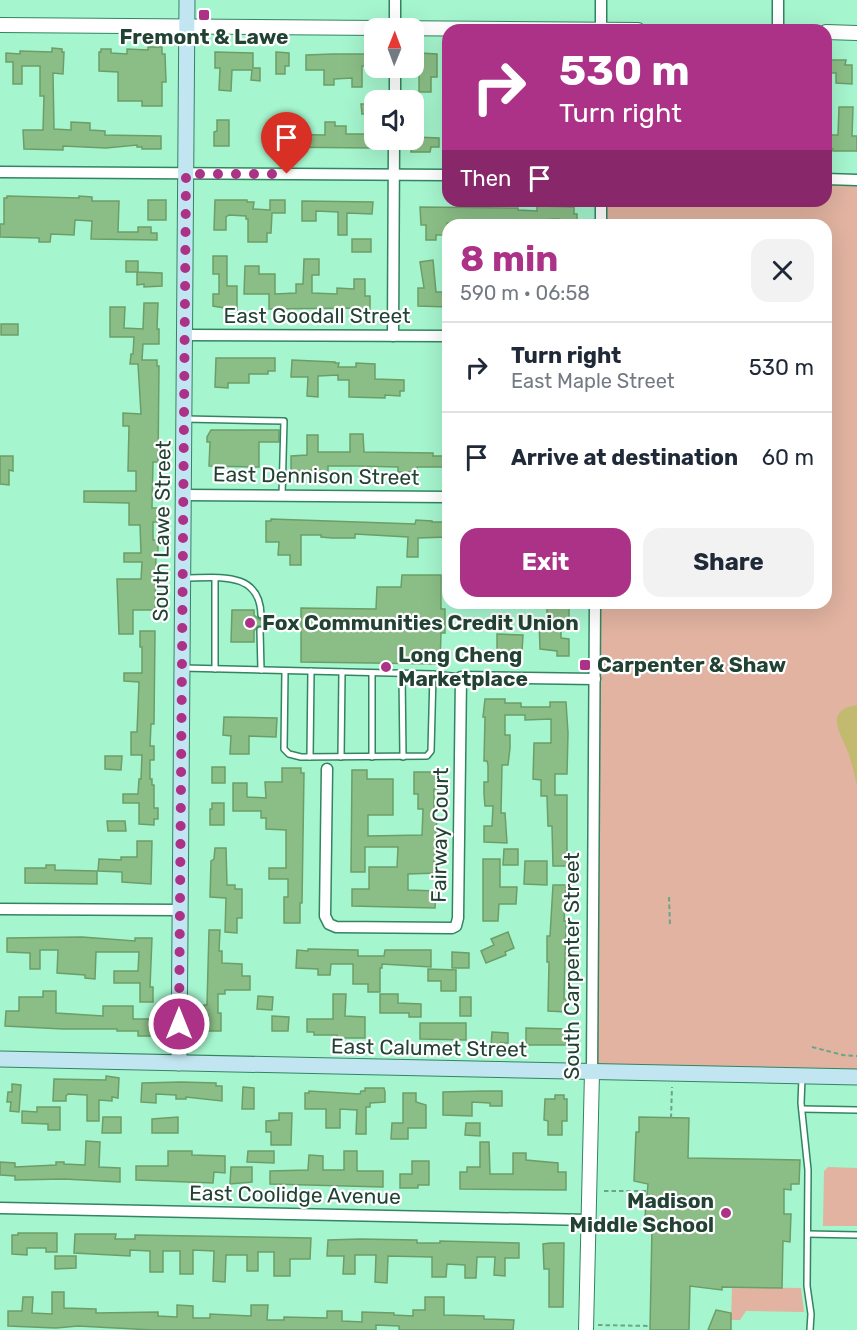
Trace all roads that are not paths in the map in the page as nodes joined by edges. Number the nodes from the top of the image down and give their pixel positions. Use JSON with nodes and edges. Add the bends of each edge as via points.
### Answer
{"nodes":[{"id":1,"x":187,"y":0,"type":"edge"},
{"id":2,"x":395,"y":0,"type":"edge"},
{"id":3,"x":601,"y":0,"type":"edge"},
{"id":4,"x":778,"y":0,"type":"edge"},
{"id":5,"x":395,"y":18,"type":"edge"},
{"id":6,"x":601,"y":24,"type":"edge"},
{"id":7,"x":778,"y":24,"type":"edge"},
{"id":8,"x":0,"y":25,"type":"edge"},
{"id":9,"x":187,"y":27,"type":"junction"},
{"id":10,"x":364,"y":28,"type":"edge"},
{"id":11,"x":424,"y":28,"type":"edge"},
{"id":12,"x":442,"y":28,"type":"edge"},
{"id":13,"x":832,"y":32,"type":"edge"},
{"id":14,"x":857,"y":33,"type":"edge"},
{"id":15,"x":394,"y":150,"type":"edge"},
{"id":16,"x":0,"y":172,"type":"edge"},
{"id":17,"x":186,"y":174,"type":"junction"},
{"id":18,"x":394,"y":175,"type":"junction"},
{"id":19,"x":442,"y":175,"type":"edge"},
{"id":20,"x":832,"y":179,"type":"edge"},
{"id":21,"x":857,"y":180,"type":"edge"},
{"id":22,"x":185,"y":335,"type":"junction"},
{"id":23,"x":393,"y":336,"type":"junction"},
{"id":24,"x":442,"y":336,"type":"edge"},
{"id":25,"x":184,"y":418,"type":"junction"},
{"id":26,"x":183,"y":495,"type":"junction"},
{"id":27,"x":282,"y":496,"type":"junction"},
{"id":28,"x":442,"y":497,"type":"edge"},
{"id":29,"x":182,"y":578,"type":"junction"},
{"id":30,"x":215,"y":578,"type":"junction"},
{"id":31,"x":595,"y":609,"type":"edge"},
{"id":32,"x":261,"y":615,"type":"dead end"},
{"id":33,"x":261,"y":630,"type":"dead end"},
{"id":34,"x":182,"y":668,"type":"junction"},
{"id":35,"x":215,"y":669,"type":"junction"},
{"id":36,"x":261,"y":670,"type":"junction"},
{"id":37,"x":285,"y":671,"type":"junction"},
{"id":38,"x":311,"y":671,"type":"junction"},
{"id":39,"x":342,"y":672,"type":"junction"},
{"id":40,"x":372,"y":673,"type":"junction"},
{"id":41,"x":402,"y":674,"type":"junction"},
{"id":42,"x":433,"y":674,"type":"junction"},
{"id":43,"x":461,"y":676,"type":"junction"},
{"id":44,"x":595,"y":679,"type":"junction"},
{"id":45,"x":310,"y":757,"type":"junction"},
{"id":46,"x":327,"y":757,"type":"junction"},
{"id":47,"x":341,"y":757,"type":"junction"},
{"id":48,"x":372,"y":757,"type":"junction"},
{"id":49,"x":403,"y":757,"type":"junction"},
{"id":50,"x":327,"y":769,"type":"joint"},
{"id":51,"x":0,"y":909,"type":"edge"},
{"id":52,"x":179,"y":910,"type":"junction"},
{"id":53,"x":0,"y":1059,"type":"edge"},
{"id":54,"x":179,"y":1063,"type":"junction"},
{"id":55,"x":592,"y":1072,"type":"junction"},
{"id":56,"x":802,"y":1076,"type":"junction"},
{"id":57,"x":857,"y":1077,"type":"edge"},
{"id":58,"x":802,"y":1109,"type":"junction"},
{"id":59,"x":857,"y":1110,"type":"edge"},
{"id":60,"x":0,"y":1209,"type":"edge"},
{"id":61,"x":589,"y":1220,"type":"junction"},
{"id":62,"x":807,"y":1234,"type":"junction"},
{"id":63,"x":857,"y":1235,"type":"edge"},
{"id":64,"x":586,"y":1327,"type":"edge"},
{"id":65,"x":810,"y":1330,"type":"edge"}],
"edges":[{"from":1,"to":9,"type":"main road","name":"South Lawe Street"},
{"from":2,"to":5,"type":"street"},
{"from":3,"to":6,"type":"street"},
{"from":4,"to":7,"type":"street"},
{"from":8,"to":9,"type":"street"},
{"from":9,"to":10,"type":"street"},
{"from":9,"to":17,"type":"main road","name":"South Lawe Street"},
{"from":11,"to":12,"type":"street"},
{"from":13,"to":14,"type":"street"},
{"from":15,"to":18,"type":"street"},
{"from":16,"to":17,"type":"street"},
{"from":17,"to":18,"type":"street"},
{"from":17,"to":22,"type":"main road","name":"South Lawe Street"},
{"from":18,"to":19,"type":"street"},
{"from":18,"to":23,"type":"street"},
{"from":20,"to":21,"type":"street"},
{"from":22,"to":23,"type":"street","name":"East Goodall Street"},
{"from":22,"to":25,"type":"main road","name":"South Lawe Street"},
{"from":23,"to":24,"type":"street","name":"East Goodall Street"},
{"from":25,"to":26,"type":"main road","name":"South Lawe Street"},
{"from":25,"to":27,"type":"lane","via":[[284,421]]},
{"from":26,"to":27,"type":"street","name":"East Dennison Street"},
{"from":26,"to":29,"type":"main road","name":"South Lawe Street"},
{"from":27,"to":28,"type":"street","name":"East Dennison Street"},
{"from":29,"to":30,"type":"lane"},
{"from":29,"to":34,"type":"main road","name":"South Lawe Street"},
{"from":30,"to":32,"type":"lane","via":[[238,579],[254,589]]},
{"from":30,"to":35,"type":"lane"},
{"from":31,"to":44,"type":"street","name":"South Carpenter Street"},
{"from":33,"to":36,"type":"lane"},
{"from":34,"to":35,"type":"lane"},
{"from":34,"to":52,"type":"main road","name":"South Lawe Street"},
{"from":35,"to":36,"type":"lane"},
{"from":36,"to":37,"type":"lane"},
{"from":37,"to":38,"type":"lane"},
{"from":37,"to":45,"type":"lane","via":[[284,749],[289,754]]},
{"from":38,"to":39,"type":"lane"},
{"from":38,"to":45,"type":"lane"},
{"from":39,"to":40,"type":"lane"},
{"from":39,"to":47,"type":"lane"},
{"from":40,"to":41,"type":"lane"},
{"from":40,"to":48,"type":"lane"},
{"from":41,"to":42,"type":"lane"},
{"from":41,"to":49,"type":"lane"},
{"from":42,"to":43,"type":"lane"},
{"from":42,"to":49,"type":"lane","via":[[431,751],[427,756]]},
{"from":43,"to":44,"type":"street"},
{"from":43,"to":50,"type":"street","name":"Fairway Court","via":[[456,926],[447,929],[328,924]]},
{"from":44,"to":55,"type":"street","name":"South Carpenter Street"},
{"from":45,"to":46,"type":"lane"},
{"from":46,"to":47,"type":"lane"},
{"from":46,"to":50,"type":"lane"},
{"from":47,"to":48,"type":"lane"},
{"from":48,"to":49,"type":"lane"},
{"from":51,"to":52,"type":"street"},
{"from":52,"to":54,"type":"main road","name":"South Lawe Street"},
{"from":53,"to":54,"type":"main road","name":"East Calumet Street"},
{"from":54,"to":55,"type":"main road","name":"East Calumet Street"},
{"from":55,"to":56,"type":"main road","name":"East Calumet Street"},
{"from":55,"to":61,"type":"street","name":"South Carpenter Street"},
{"from":56,"to":57,"type":"main road","name":"East Calumet Street"},
{"from":56,"to":58,"type":"lane"},
{"from":58,"to":59,"type":"lane"},
{"from":58,"to":62,"type":"lane","via":[[808,1157]]},
{"from":60,"to":61,"type":"street","name":"East Coolidge Avenue"},
{"from":61,"to":64,"type":"street","name":"South Carpenter Street"},
{"from":62,"to":63,"type":"lane"},
{"from":62,"to":65,"type":"lane"}]}
